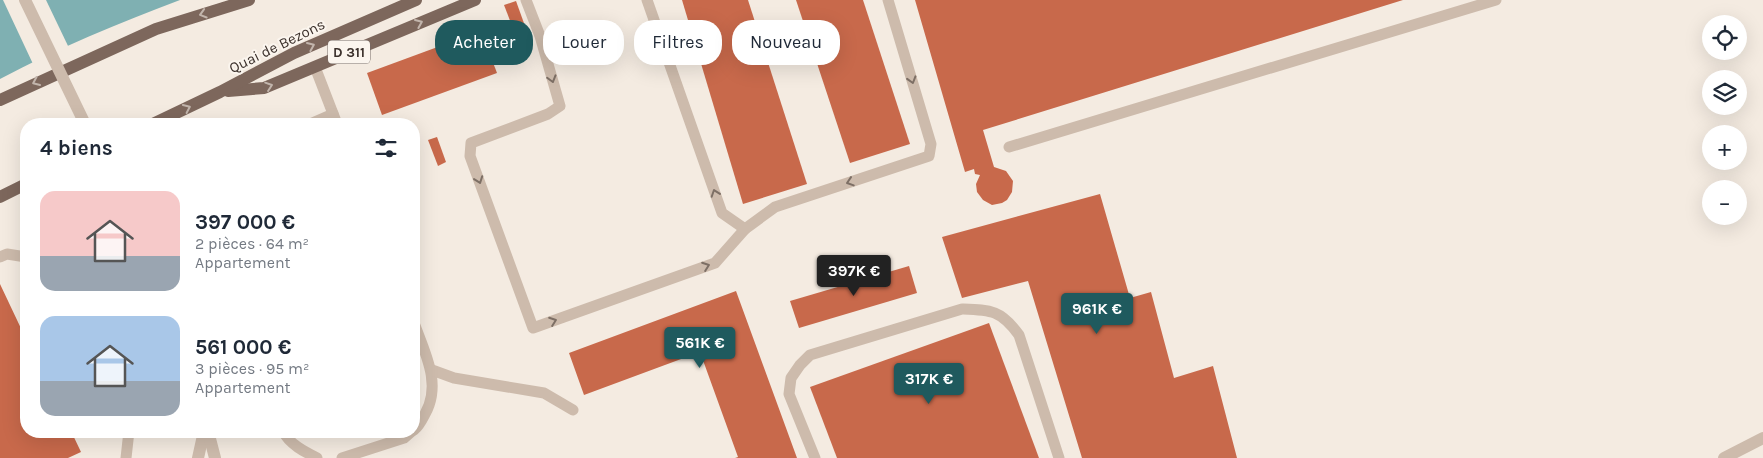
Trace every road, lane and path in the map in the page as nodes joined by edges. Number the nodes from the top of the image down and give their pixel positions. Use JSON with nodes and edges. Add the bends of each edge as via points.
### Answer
{"nodes":[{"id":1,"x":25,"y":0,"type":"edge"},
{"id":2,"x":249,"y":0,"type":"edge"},
{"id":3,"x":416,"y":0,"type":"edge"},
{"id":4,"x":475,"y":0,"type":"edge"},
{"id":5,"x":526,"y":0,"type":"edge"},
{"id":6,"x":647,"y":0,"type":"edge"},
{"id":7,"x":888,"y":0,"type":"edge"},
{"id":8,"x":1496,"y":0,"type":"edge"},
{"id":9,"x":315,"y":67,"type":"junction"},
{"id":10,"x":220,"y":92,"type":"junction"},
{"id":11,"x":0,"y":100,"type":"edge"},
{"id":12,"x":82,"y":118,"type":"edge"},
{"id":13,"x":166,"y":118,"type":"edge"},
{"id":14,"x":335,"y":118,"type":"edge"},
{"id":15,"x":1009,"y":147,"type":"dead end"},
{"id":16,"x":20,"y":187,"type":"edge"},
{"id":17,"x":0,"y":197,"type":"edge"},
{"id":18,"x":745,"y":229,"type":"junction"},
{"id":19,"x":20,"y":256,"type":"edge"},
{"id":20,"x":0,"y":257,"type":"edge"},
{"id":21,"x":420,"y":339,"type":"edge"},
{"id":22,"x":432,"y":370,"type":"junction"},
{"id":23,"x":573,"y":410,"type":"dead end"},
{"id":24,"x":420,"y":423,"type":"edge"},
{"id":25,"x":128,"y":438,"type":"edge"},
{"id":26,"x":202,"y":438,"type":"edge"},
{"id":27,"x":210,"y":438,"type":"edge"},
{"id":28,"x":287,"y":438,"type":"edge"},
{"id":29,"x":404,"y":438,"type":"edge"},
{"id":30,"x":1763,"y":438,"type":"edge"},
{"id":31,"x":126,"y":458,"type":"edge"},
{"id":32,"x":198,"y":458,"type":"edge"},
{"id":33,"x":215,"y":458,"type":"edge"},
{"id":34,"x":317,"y":458,"type":"edge"},
{"id":35,"x":342,"y":458,"type":"edge"},
{"id":36,"x":815,"y":458,"type":"edge"},
{"id":37,"x":1059,"y":458,"type":"edge"},
{"id":38,"x":1724,"y":458,"type":"edge"}],
"edges":[{"from":1,"to":12,"type":"street","bridge":true},
{"from":2,"to":11,"type":"main road","one_way":true,"via":[[156,29]]},
{"from":10,"to":3,"type":"main road","name":"Quai de Bezons","number":"D 311","one_way":true,"via":[[294,53]]},
{"from":9,"to":4,"type":"main road","number":"D 311","one_way":true},
{"from":5,"to":18,"type":"lane","one_way":true,"via":[[560,106],[548,114],[472,142],[470,156],[533,328],[714,263]]},
{"from":18,"to":6,"type":"lane","one_way":true,"via":[[722,213]]},
{"from":7,"to":18,"type":"lane","one_way":true,"via":[[932,144],[929,156],[775,207]]},
{"from":8,"to":15,"type":"lane"},
{"from":10,"to":9,"type":"main road","number":"D 311","one_way":true,"via":[[264,88]]},
{"from":9,"to":14,"type":"lane"},
{"from":13,"to":10,"type":"main road","name":"Quai de Bezons","number":"D 311","one_way":true},
{"from":16,"to":17,"type":"main road"},
{"from":19,"to":20,"type":"lane","via":[[7,254]]},
{"from":21,"to":22,"type":"lane"},
{"from":22,"to":23,"type":"lane","via":[[454,378],[544,393]]},
{"from":22,"to":24,"type":"lane","via":[[429,407]]},
{"from":25,"to":31,"type":"lane"},
{"from":26,"to":32,"type":"street"},
{"from":27,"to":33,"type":"street"},
{"from":28,"to":34,"type":"lane"},
{"from":29,"to":35,"type":"lane"},
{"from":30,"to":38,"type":"street"},
{"from":36,"to":37,"type":"lane","via":[[789,394],[791,378],[800,365],[810,356],[962,309],[996,313],[1009,321],[1018,335]]}]}
